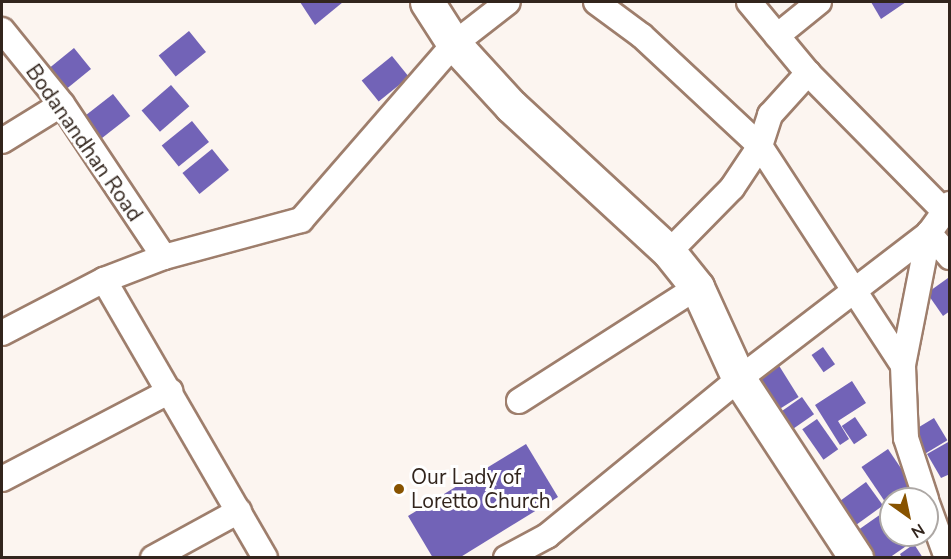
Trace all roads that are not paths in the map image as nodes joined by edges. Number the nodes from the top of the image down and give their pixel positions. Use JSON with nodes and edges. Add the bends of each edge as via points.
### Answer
{"nodes":[{"id":1,"x":427,"y":2,"type":"edge"},
{"id":2,"x":508,"y":2,"type":"edge"},
{"id":3,"x":596,"y":2,"type":"edge"},
{"id":4,"x":749,"y":2,"type":"edge"},
{"id":5,"x":819,"y":2,"type":"edge"},
{"id":6,"x":3,"y":34,"type":"edge"},
{"id":7,"x":777,"y":36,"type":"junction"},
{"id":8,"x":454,"y":44,"type":"junction"},
{"id":9,"x":808,"y":74,"type":"junction"},
{"id":10,"x":62,"y":104,"type":"junction"},
{"id":11,"x":2,"y":141,"type":"edge"},
{"id":12,"x":760,"y":146,"type":"junction"},
{"id":13,"x":946,"y":207,"type":"edge"},
{"id":14,"x":929,"y":233,"type":"junction"},
{"id":15,"x":669,"y":252,"type":"junction"},
{"id":16,"x":164,"y":257,"type":"junction"},
{"id":17,"x":950,"y":257,"type":"edge"},
{"id":18,"x":104,"y":280,"type":"junction"},
{"id":19,"x":697,"y":287,"type":"junction"},
{"id":20,"x":854,"y":293,"type":"junction"},
{"id":21,"x":2,"y":333,"type":"edge"},
{"id":22,"x":903,"y":365,"type":"junction"},
{"id":23,"x":739,"y":379,"type":"junction"},
{"id":24,"x":170,"y":391,"type":"junction"},
{"id":25,"x":519,"y":401,"type":"dead end"},
{"id":26,"x":2,"y":480,"type":"edge"},
{"id":27,"x":922,"y":487,"type":"edge"},
{"id":28,"x":239,"y":512,"type":"junction"},
{"id":29,"x":939,"y":536,"type":"edge"},
{"id":30,"x":153,"y":558,"type":"edge"},
{"id":31,"x":265,"y":558,"type":"edge"},
{"id":32,"x":506,"y":558,"type":"edge"},
{"id":33,"x":856,"y":558,"type":"edge"},
{"id":34,"x":947,"y":558,"type":"edge"}],
"edges":[{"from":1,"to":8,"type":"street"},
{"from":2,"to":8,"type":"street"},
{"from":3,"to":12,"type":"street","via":[[642,36]]},
{"from":4,"to":7,"type":"street"},
{"from":5,"to":7,"type":"street"},
{"from":6,"to":10,"type":"street","name":"Bodanandhan Road"},
{"from":7,"to":9,"type":"street"},
{"from":8,"to":15,"type":"street","via":[[511,106]]},
{"from":8,"to":16,"type":"street","via":[[300,220]]},
{"from":9,"to":12,"type":"street","via":[[770,115]]},
{"from":9,"to":13,"type":"street"},
{"from":10,"to":11,"type":"street"},
{"from":10,"to":16,"type":"street","name":"Bodanandhan Road"},
{"from":12,"to":15,"type":"street","via":[[732,188]]},
{"from":12,"to":20,"type":"street"},
{"from":13,"to":14,"type":"street"},
{"from":14,"to":17,"type":"street"},
{"from":14,"to":20,"type":"street"},
{"from":14,"to":22,"type":"street"},
{"from":15,"to":19,"type":"street"},
{"from":16,"to":18,"type":"street"},
{"from":18,"to":21,"type":"street"},
{"from":18,"to":24,"type":"street"},
{"from":19,"to":23,"type":"street"},
{"from":19,"to":25,"type":"street"},
{"from":20,"to":22,"type":"street"},
{"from":20,"to":23,"type":"street"},
{"from":22,"to":27,"type":"street","via":[[906,438]]},
{"from":23,"to":32,"type":"street","via":[[547,536]]},
{"from":23,"to":33,"type":"street"},
{"from":24,"to":26,"type":"street"},
{"from":24,"to":28,"type":"street"},
{"from":28,"to":30,"type":"street"},
{"from":28,"to":31,"type":"street"},
{"from":29,"to":34,"type":"street"}]}
